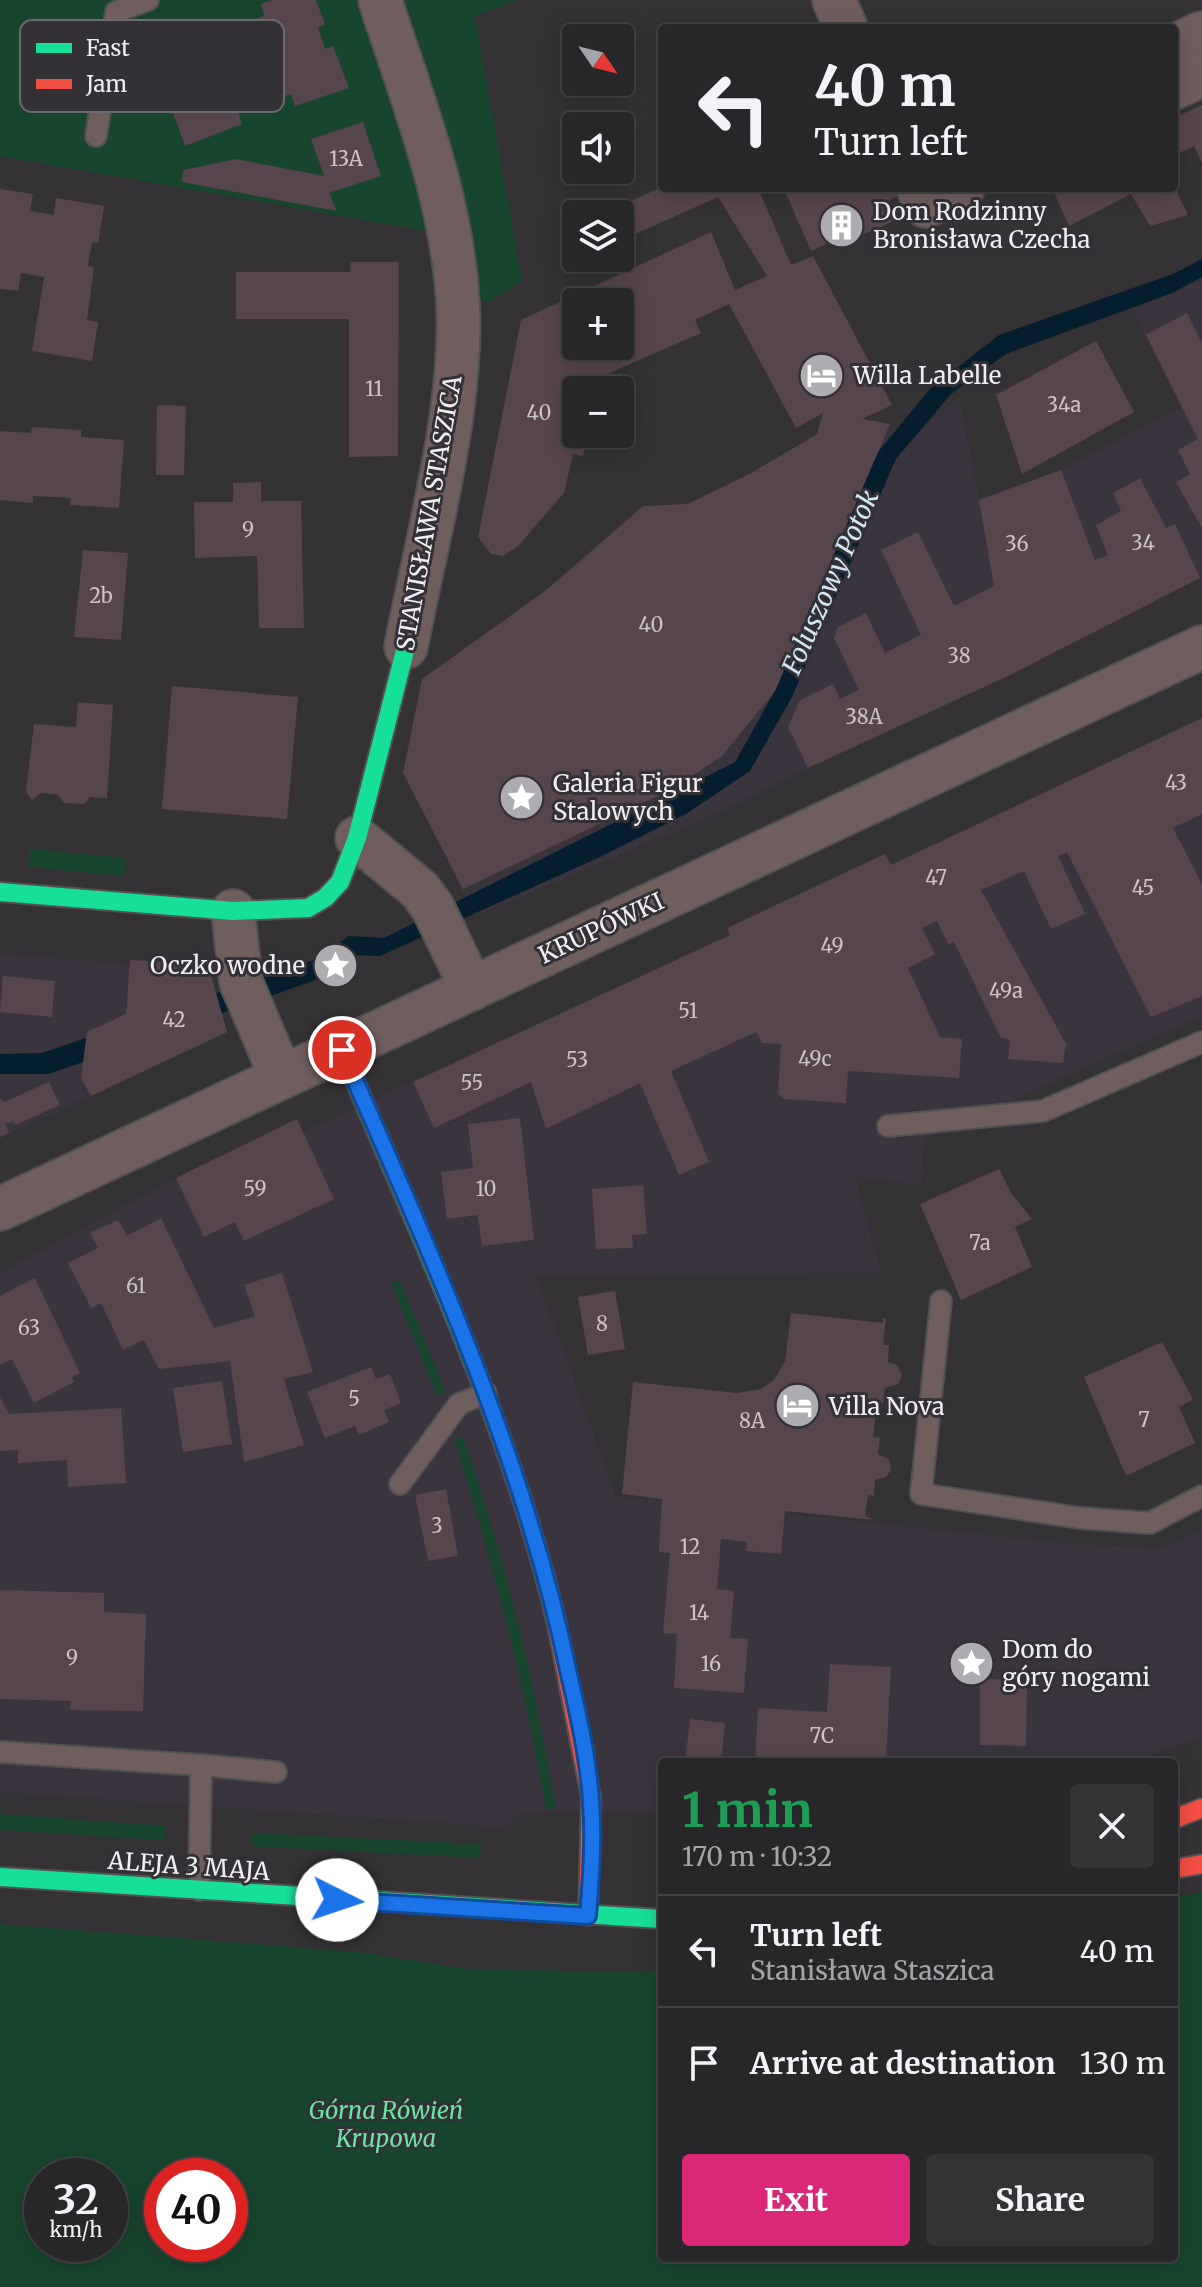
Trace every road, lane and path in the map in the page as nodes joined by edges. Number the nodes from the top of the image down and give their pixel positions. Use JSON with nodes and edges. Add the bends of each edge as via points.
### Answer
{"nodes":[{"id":1,"x":148,"y":0,"type":"edge"},
{"id":2,"x":380,"y":0,"type":"edge"},
{"id":3,"x":834,"y":0,"type":"edge"},
{"id":4,"x":856,"y":0,"type":"edge"},
{"id":5,"x":115,"y":20,"type":"edge"},
{"id":6,"x":844,"y":24,"type":"edge"},
{"id":7,"x":867,"y":24,"type":"edge"},
{"id":8,"x":1202,"y":33,"type":"edge"},
{"id":9,"x":1178,"y":44,"type":"edge"},
{"id":10,"x":1202,"y":75,"type":"edge"},
{"id":11,"x":1178,"y":86,"type":"edge"},
{"id":12,"x":100,"y":112,"type":"edge"},
{"id":13,"x":96,"y":136,"type":"dead end"},
{"id":14,"x":920,"y":192,"type":"edge"},
{"id":15,"x":955,"y":192,"type":"edge"},
{"id":16,"x":406,"y":647,"type":"joint"},
{"id":17,"x":1202,"y":647,"type":"edge"},
{"id":18,"x":357,"y":838,"type":"junction"},
{"id":19,"x":0,"y":892,"type":"edge"},
{"id":20,"x":233,"y":911,"type":"junction"},
{"id":21,"x":472,"y":989,"type":"junction"},
{"id":22,"x":1202,"y":1042,"type":"edge"},
{"id":23,"x":342,"y":1050,"type":"junction"},
{"id":24,"x":281,"y":1076,"type":"junction"},
{"id":25,"x":888,"y":1126,"type":"dead end"},
{"id":26,"x":0,"y":1209,"type":"edge"},
{"id":27,"x":941,"y":1301,"type":"dead end"},
{"id":28,"x":486,"y":1393,"type":"junction"},
{"id":29,"x":400,"y":1484,"type":"dead end"},
{"id":30,"x":1202,"y":1496,"type":"edge"},
{"id":31,"x":0,"y":1752,"type":"edge"},
{"id":32,"x":201,"y":1765,"type":"junction"},
{"id":33,"x":276,"y":1772,"type":"dead end"},
{"id":34,"x":1202,"y":1808,"type":"edge"},
{"id":35,"x":1178,"y":1817,"type":"edge"},
{"id":36,"x":1202,"y":1864,"type":"edge"},
{"id":37,"x":1178,"y":1868,"type":"edge"},
{"id":38,"x":0,"y":1877,"type":"edge"},
{"id":39,"x":199,"y":1890,"type":"junction"},
{"id":40,"x":588,"y":1916,"type":"junction"},
{"id":41,"x":658,"y":1919,"type":"edge"}],
"edges":[{"from":1,"to":5,"type":"lane","via":[[116,12]]},
{"from":2,"to":16,"type":"street","name":"STANISŁAWA STASZICA","via":[[441,199],[458,305],[452,406]]},
{"from":3,"to":6,"type":"street"},
{"from":4,"to":7,"type":"street"},
{"from":8,"to":9,"type":"street"},
{"from":10,"to":11,"type":"street"},
{"from":12,"to":13,"type":"lane"},
{"from":14,"to":15,"type":"street","via":[[926,206]]},
{"from":16,"to":18,"type":"street","name":"STANISŁAWA STASZICA"},
{"from":17,"to":21,"type":"street","name":"KRUPÓWKI"},
{"from":18,"to":20,"type":"street","name":"STANISŁAWA STASZICA","via":[[340,882],[325,898],[294,910]]},
{"from":18,"to":21,"type":"street","via":[[420,890]]},
{"from":19,"to":20,"type":"street","name":"STANISŁAWA STASZICA"},
{"from":20,"to":24,"type":"street","via":[[241,982]]},
{"from":21,"to":23,"type":"street","name":"KRUPÓWKI"},
{"from":22,"to":25,"type":"lane","via":[[1043,1111]]},
{"from":23,"to":24,"type":"street","name":"KRUPÓWKI"},
{"from":23,"to":28,"type":"street"},
{"from":24,"to":26,"type":"street","name":"KRUPÓWKI"},
{"from":27,"to":30,"type":"lane","via":[[921,1494],[1150,1523]]},
{"from":28,"to":29,"type":"lane","via":[[459,1404]]},
{"from":28,"to":40,"type":"street","via":[[541,1558],[573,1693],[591,1797]]},
{"from":31,"to":32,"type":"lane"},
{"from":32,"to":33,"type":"lane"},
{"from":32,"to":39,"type":"lane"},
{"from":34,"to":35,"type":"street"},
{"from":36,"to":37,"type":"street"},
{"from":38,"to":39,"type":"street","name":"ALEJA 3 MAJA"},
{"from":39,"to":40,"type":"street","name":"ALEJA 3 MAJA"},
{"from":40,"to":41,"type":"street","name":"ALEJA 3 MAJA"}]}
